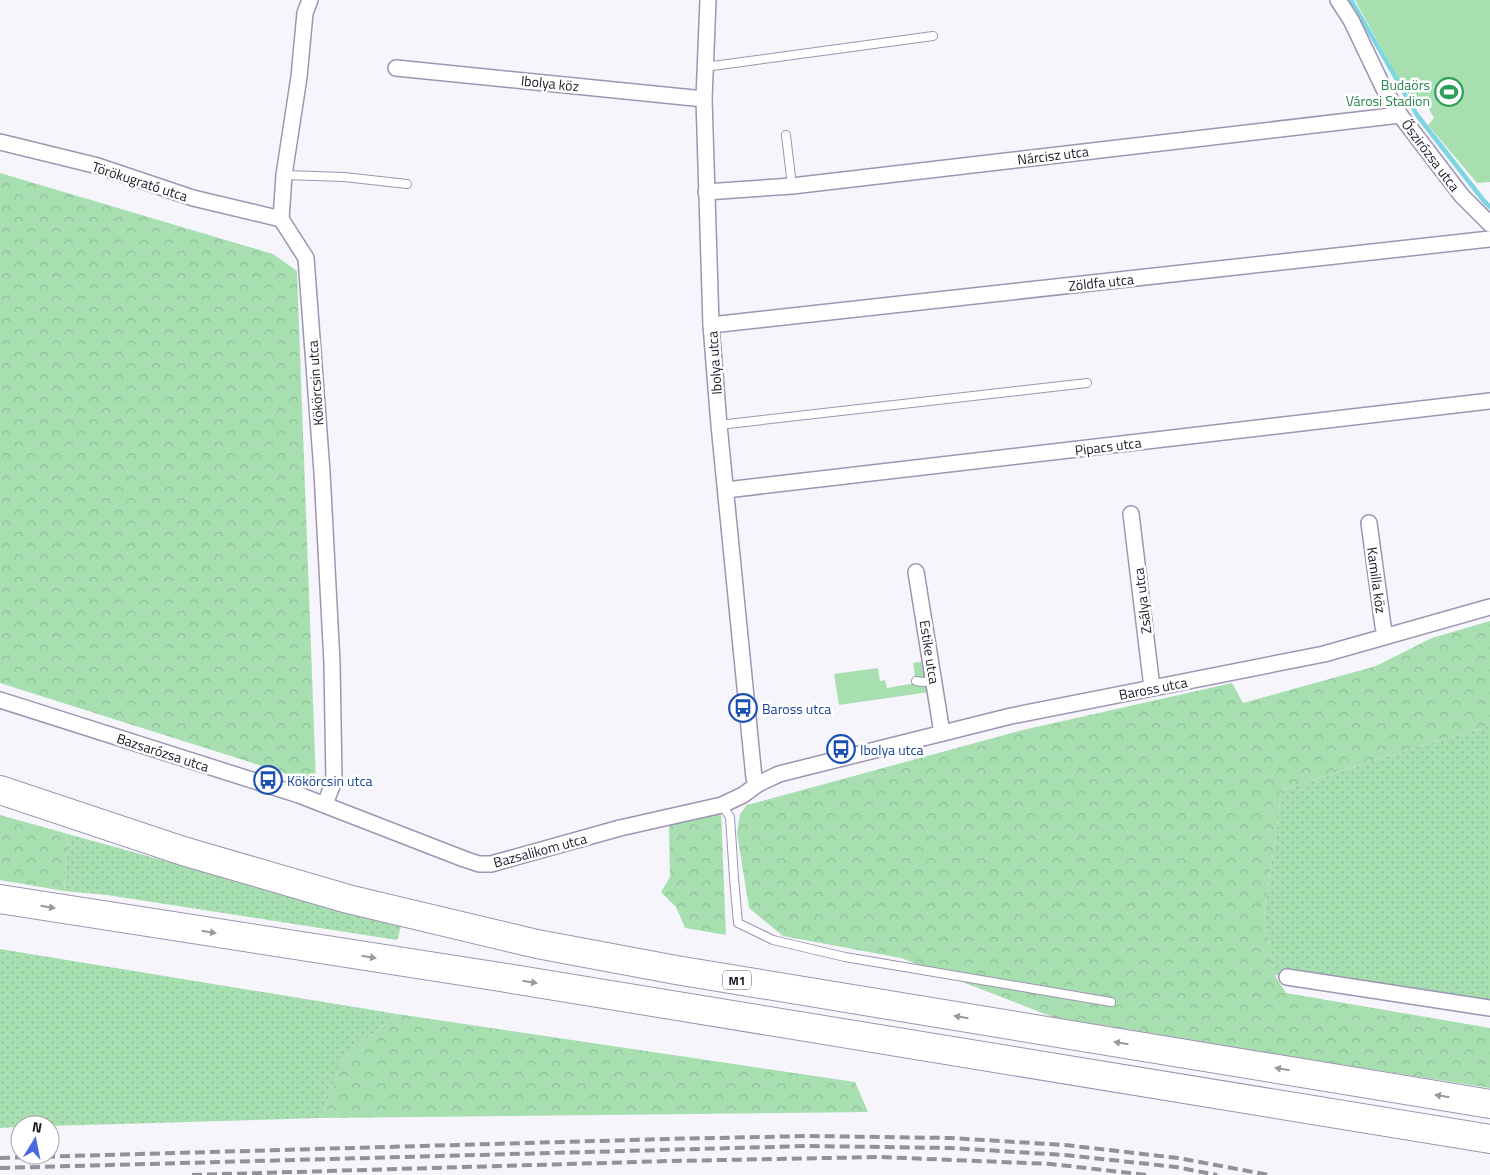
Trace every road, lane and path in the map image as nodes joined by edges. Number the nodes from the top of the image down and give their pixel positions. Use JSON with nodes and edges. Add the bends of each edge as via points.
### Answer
{"nodes":[{"id":1,"x":708,"y":0,"type":"edge"},
{"id":2,"x":1338,"y":0,"type":"edge"},
{"id":3,"x":306,"y":4,"type":"edge"},
{"id":4,"x":934,"y":36,"type":"dead end"},
{"id":5,"x":705,"y":66,"type":"junction"},
{"id":6,"x":396,"y":68,"type":"dead end"},
{"id":7,"x":704,"y":99,"type":"junction"},
{"id":8,"x":1400,"y":115,"type":"junction"},
{"id":9,"x":786,"y":135,"type":"dead end"},
{"id":10,"x":0,"y":142,"type":"edge"},
{"id":11,"x":284,"y":175,"type":"junction"},
{"id":12,"x":407,"y":184,"type":"dead end"},
{"id":13,"x":792,"y":186,"type":"junction"},
{"id":14,"x":706,"y":192,"type":"junction"},
{"id":15,"x":280,"y":219,"type":"junction"},
{"id":16,"x":1490,"y":224,"type":"edge"},
{"id":17,"x":1490,"y":239,"type":"edge"},
{"id":18,"x":711,"y":326,"type":"junction"},
{"id":19,"x":1087,"y":383,"type":"dead end"},
{"id":20,"x":1490,"y":402,"type":"edge"},
{"id":21,"x":719,"y":425,"type":"junction"},
{"id":22,"x":726,"y":490,"type":"junction"},
{"id":23,"x":1131,"y":514,"type":"dead end"},
{"id":24,"x":1369,"y":523,"type":"dead end"},
{"id":25,"x":916,"y":572,"type":"dead end"},
{"id":26,"x":1490,"y":607,"type":"edge"},
{"id":27,"x":1386,"y":636,"type":"junction"},
{"id":28,"x":916,"y":681,"type":"dead end"},
{"id":29,"x":934,"y":681,"type":"junction"},
{"id":30,"x":1152,"y":688,"type":"junction"},
{"id":31,"x":0,"y":700,"type":"edge"},
{"id":32,"x":942,"y":733,"type":"junction"},
{"id":33,"x":758,"y":784,"type":"junction"},
{"id":34,"x":0,"y":790,"type":"edge"},
{"id":35,"x":325,"y":804,"type":"junction"},
{"id":36,"x":722,"y":805,"type":"junction"},
{"id":37,"x":0,"y":899,"type":"edge"},
{"id":38,"x":1287,"y":977,"type":"dead end"},
{"id":39,"x":1111,"y":1002,"type":"dead end"},
{"id":40,"x":1490,"y":1008,"type":"edge"},
{"id":41,"x":1490,"y":1104,"type":"edge"},
{"id":42,"x":1490,"y":1139,"type":"edge"}],
"edges":[{"from":1,"to":5,"type":"street","name":"Ibolya utca"},
{"from":2,"to":8,"type":"street","name":"Őszirózsa utca"},
{"from":3,"to":11,"type":"street"},
{"from":4,"to":5,"type":"lane"},
{"from":5,"to":7,"type":"street","name":"Ibolya utca"},
{"from":6,"to":7,"type":"street","name":"Ibolya köz"},
{"from":7,"to":14,"type":"street","name":"Ibolya utca"},
{"from":8,"to":13,"type":"street","name":"Nárcisz utca"},
{"from":8,"to":16,"type":"street","name":"Őszirózsa utca","via":[[1462,196]]},
{"from":9,"to":13,"type":"lane"},
{"from":10,"to":15,"type":"street","name":"Törökugrató utca","via":[[98,166],[193,198]]},
{"from":11,"to":12,"type":"lane"},
{"from":11,"to":15,"type":"street"},
{"from":13,"to":14,"type":"street","name":"Nárcisz utca"},
{"from":14,"to":18,"type":"street","name":"Ibolya utca"},
{"from":15,"to":35,"type":"street","name":"Kökörcsin utca","via":[[306,258],[332,664],[334,780]]},
{"from":17,"to":18,"type":"street","name":"Zöldfa utca"},
{"from":18,"to":21,"type":"street","name":"Ibolya utca"},
{"from":19,"to":21,"type":"lane"},
{"from":20,"to":22,"type":"street","name":"Pipacs utca"},
{"from":21,"to":22,"type":"street","name":"Ibolya utca"},
{"from":22,"to":33,"type":"street","name":"Ibolya utca","via":[[754,778]]},
{"from":23,"to":30,"type":"street","name":"Zsálya utca"},
{"from":24,"to":27,"type":"street","name":"Kamilla köz"},
{"from":25,"to":29,"type":"street","name":"Estike utca"},
{"from":26,"to":27,"type":"street","name":"Baross utca"},
{"from":27,"to":30,"type":"street","name":"Baross utca","via":[[1324,654]]},
{"from":28,"to":29,"type":"lane"},
{"from":29,"to":32,"type":"street","name":"Estike utca"},
{"from":30,"to":32,"type":"street","name":"Baross utca"},
{"from":31,"to":35,"type":"street","name":"Bazsarózsa utca"},
{"from":32,"to":33,"type":"street","name":"Baross utca","via":[[779,774]]},
{"from":33,"to":36,"type":"street","name":"Bazsalikom utca"},
{"from":41,"to":34,"type":"highway","number":"M1","one_way":true,"via":[[676,970],[538,944],[348,899],[183,851]]},
{"from":35,"to":36,"type":"street","name":"Bazsalikom utca","via":[[479,864],[491,864],[620,828]]},
{"from":36,"to":39,"type":"lane","via":[[730,817],[738,923],[773,940],[844,957]]},
{"from":37,"to":42,"type":"highway","one_way":true,"via":[[494,976]]},
{"from":38,"to":40,"type":"street"}]}
